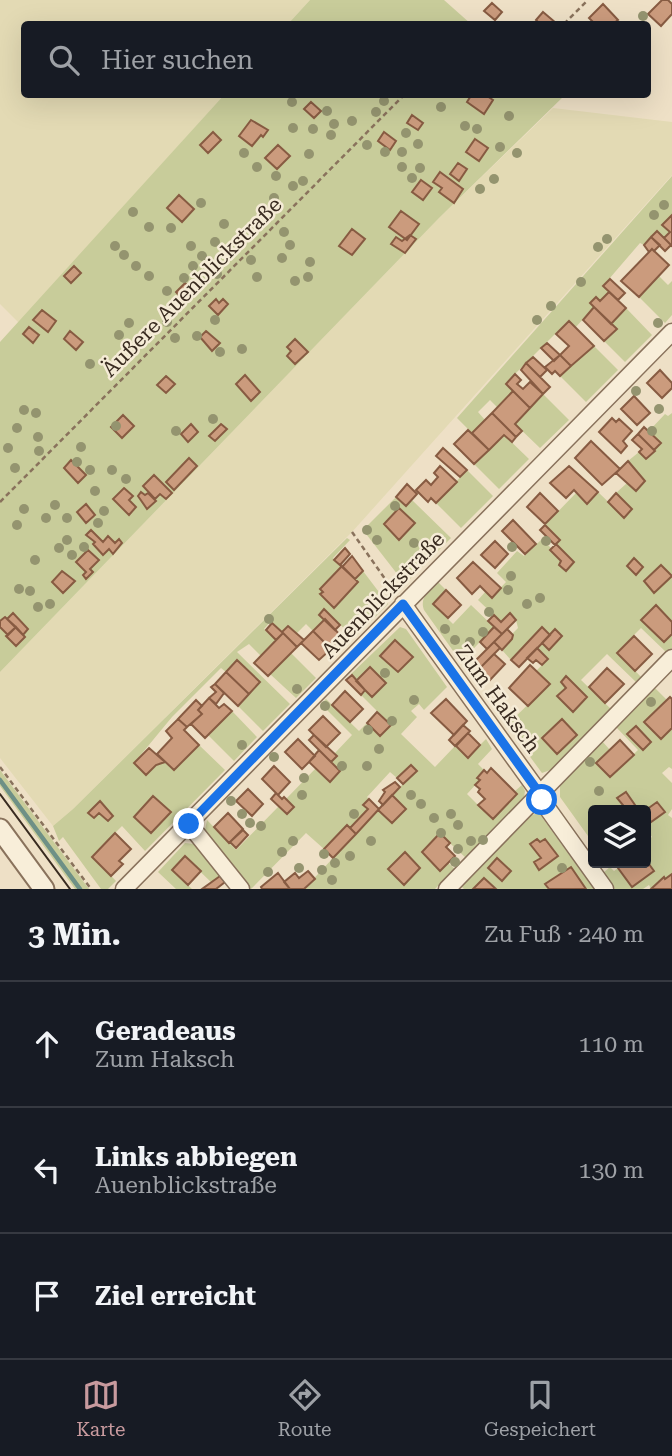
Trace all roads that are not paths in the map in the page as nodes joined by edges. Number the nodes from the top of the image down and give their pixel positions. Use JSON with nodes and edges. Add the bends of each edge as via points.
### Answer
{"nodes":[{"id":1,"x":672,"y":332,"type":"edge"},
{"id":2,"x":403,"y":604,"type":"junction"},
{"id":3,"x":672,"y":658,"type":"edge"},
{"id":4,"x":540,"y":794,"type":"junction"},
{"id":5,"x":189,"y":824,"type":"junction"},
{"id":6,"x":0,"y":829,"type":"edge"},
{"id":7,"x":44,"y":889,"type":"edge"},
{"id":8,"x":124,"y":889,"type":"edge"},
{"id":9,"x":241,"y":889,"type":"edge"},
{"id":10,"x":447,"y":889,"type":"edge"},
{"id":11,"x":605,"y":889,"type":"edge"}],
"edges":[{"from":1,"to":2,"type":"street","name":"Auenblickstraße"},
{"from":2,"to":4,"type":"street","name":"Zum Haksch"},
{"from":2,"to":5,"type":"street","name":"Auenblickstraße"},
{"from":3,"to":4,"type":"street"},
{"from":4,"to":10,"type":"street"},
{"from":4,"to":11,"type":"street","name":"Zum Haksch"},
{"from":5,"to":8,"type":"street","name":"Auenblickstraße"},
{"from":5,"to":9,"type":"street"},
{"from":6,"to":7,"type":"street"}]}
